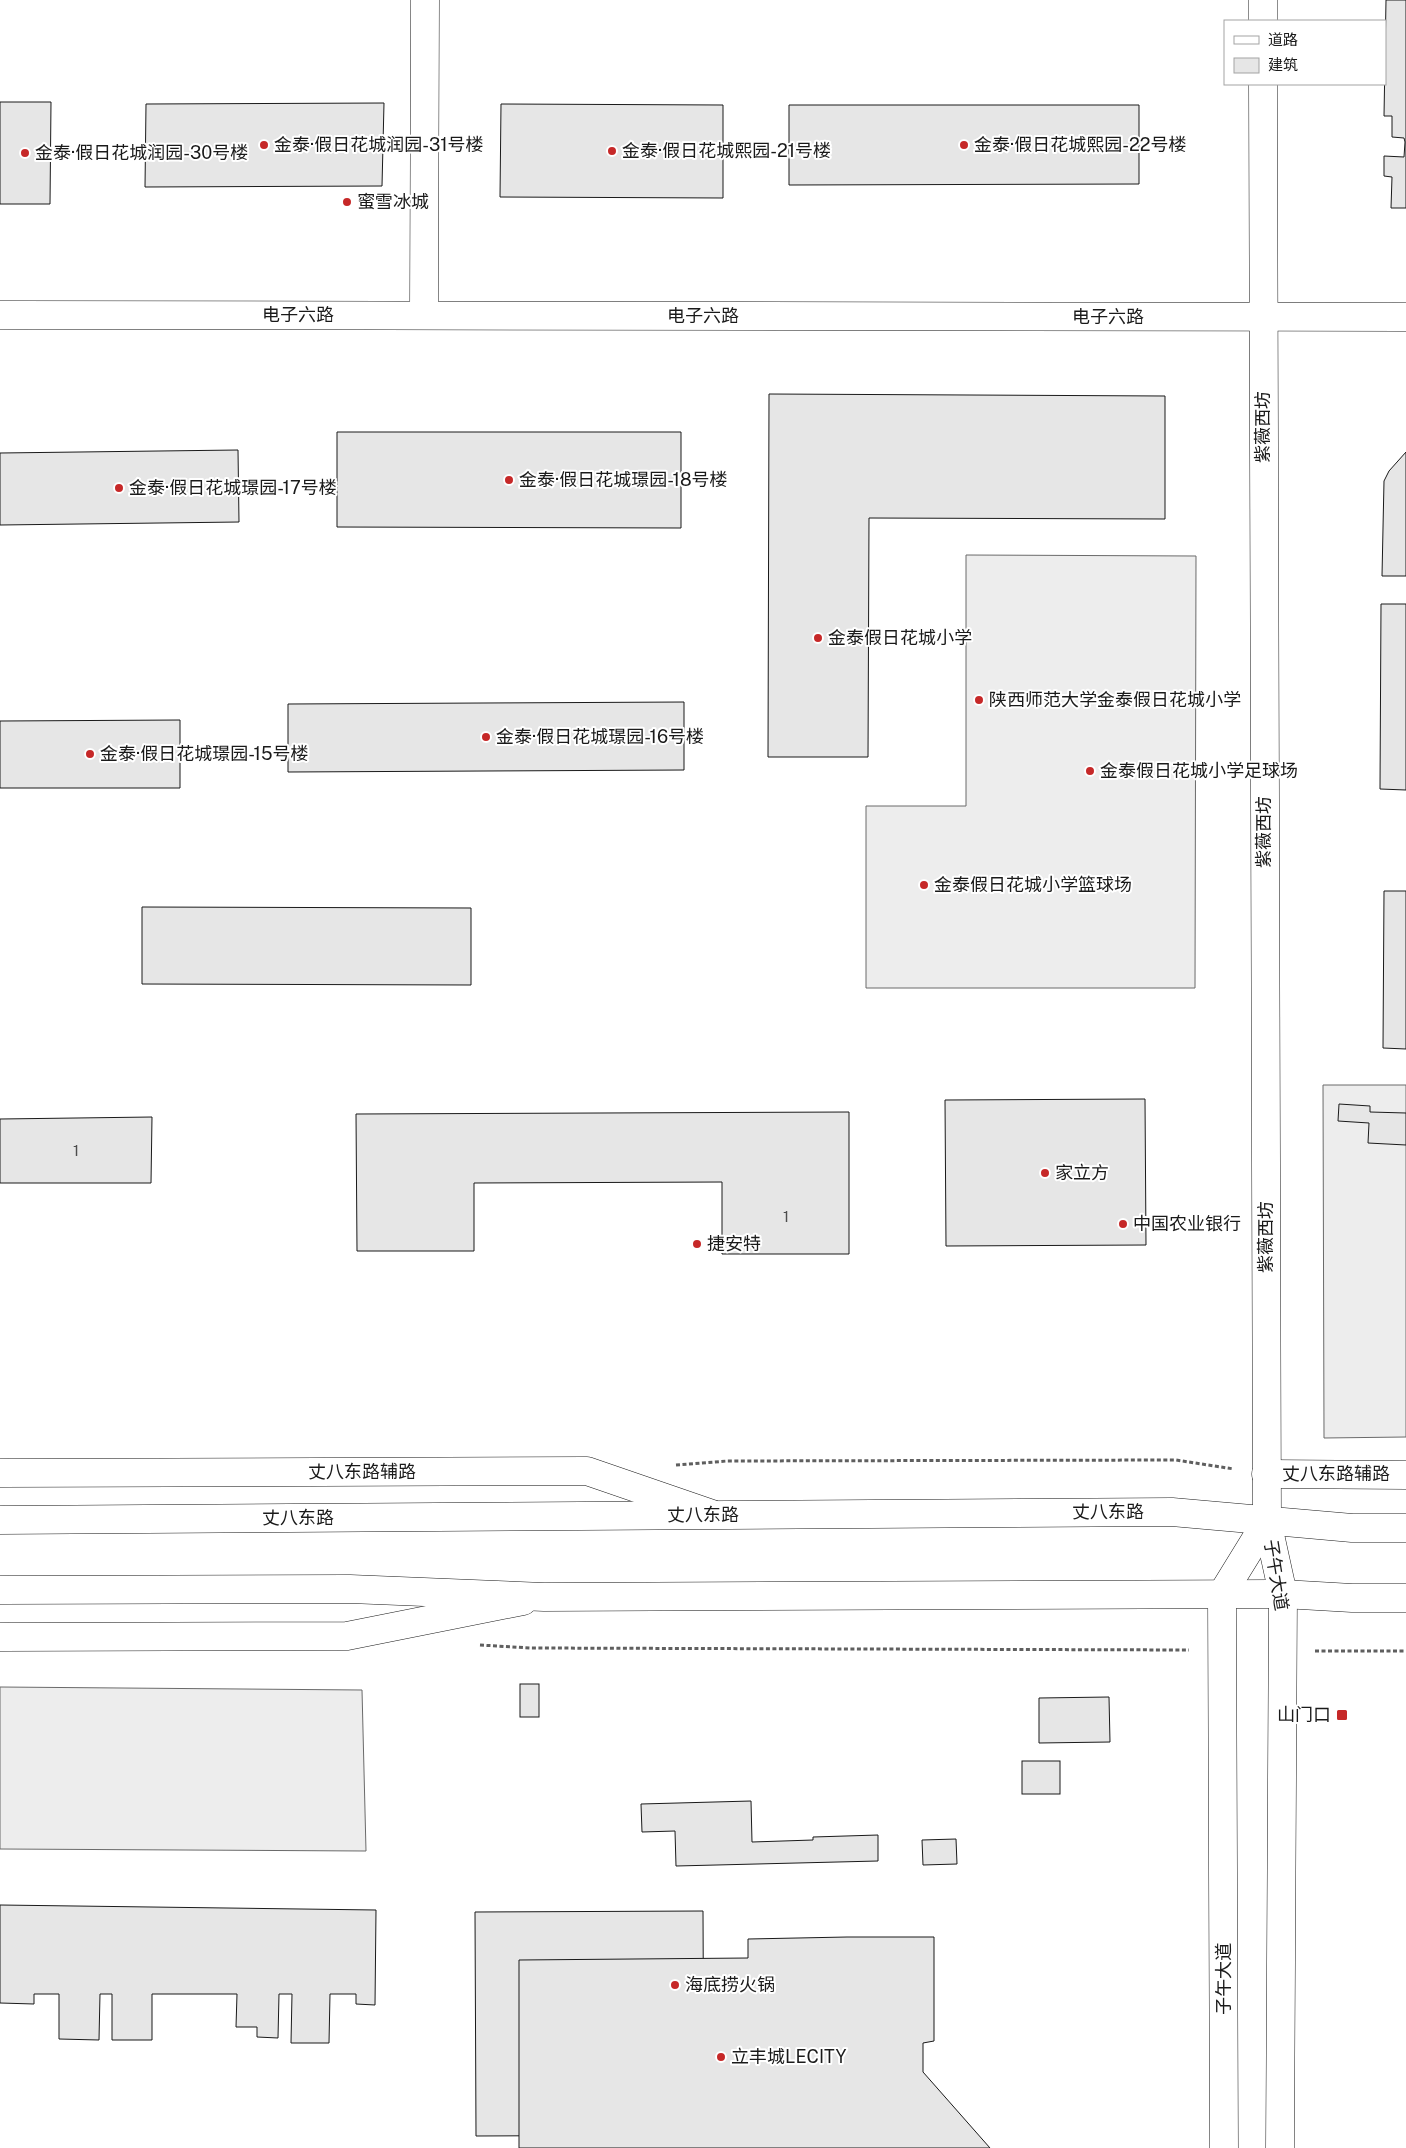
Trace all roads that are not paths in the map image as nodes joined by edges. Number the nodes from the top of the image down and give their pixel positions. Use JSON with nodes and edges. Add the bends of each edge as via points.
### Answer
{"nodes":[{"id":1,"x":425,"y":0,"type":"edge"},
{"id":2,"x":1263,"y":0,"type":"edge"},
{"id":3,"x":1263,"y":20,"type":"edge"},
{"id":4,"x":1263,"y":85,"type":"edge"},
{"id":5,"x":0,"y":315,"type":"edge"},
{"id":6,"x":424,"y":315,"type":"junction"},
{"id":7,"x":1406,"y":317,"type":"edge"},
{"id":8,"x":1263,"y":318,"type":"junction"},
{"id":9,"x":0,"y":1473,"type":"edge"},
{"id":10,"x":1266,"y":1474,"type":"junction"},
{"id":11,"x":1406,"y":1475,"type":"edge"},
{"id":12,"x":716,"y":1515,"type":"junction"},
{"id":13,"x":0,"y":1520,"type":"edge"},
{"id":14,"x":1267,"y":1521,"type":"junction"},
{"id":15,"x":1406,"y":1528,"type":"edge"},
{"id":16,"x":0,"y":1590,"type":"edge"},
{"id":17,"x":1222,"y":1594,"type":"junction"},
{"id":18,"x":1283,"y":1594,"type":"junction"},
{"id":19,"x":544,"y":1597,"type":"junction"},
{"id":20,"x":1406,"y":1598,"type":"edge"},
{"id":21,"x":0,"y":1637,"type":"edge"},
{"id":22,"x":1224,"y":2148,"type":"edge"},
{"id":23,"x":1280,"y":2148,"type":"edge"}],
"edges":[{"from":1,"to":6,"type":"street"},
{"from":2,"to":3,"type":"street"},
{"from":4,"to":8,"type":"street","name":"紫薇西坊"},
{"from":5,"to":6,"type":"street","name":"电子六路"},
{"from":6,"to":8,"type":"street","name":"电子六路"},
{"from":7,"to":8,"type":"street","name":"电子六路"},
{"from":8,"to":10,"type":"street","name":"紫薇西坊"},
{"from":9,"to":12,"type":"street","name":"丈八东路辅路","via":[[587,1471]]},
{"from":10,"to":11,"type":"street","name":"丈八东路辅路"},
{"from":10,"to":14,"type":"street","name":"紫薇西坊"},
{"from":12,"to":13,"type":"street","name":"丈八东路"},
{"from":12,"to":14,"type":"street","name":"丈八东路","via":[[1172,1512]]},
{"from":14,"to":15,"type":"street","name":"丈八东路","via":[[1352,1528]]},
{"from":14,"to":17,"type":"street","name":"子午大道"},
{"from":14,"to":18,"type":"street","name":"子午大道"},
{"from":16,"to":19,"type":"street","via":[[350,1589]]},
{"from":17,"to":18,"type":"street"},
{"from":17,"to":19,"type":"street"},
{"from":17,"to":22,"type":"street","name":"子午大道"},
{"from":18,"to":20,"type":"street"},
{"from":18,"to":23,"type":"street","name":"子午大道"},
{"from":19,"to":21,"type":"street","via":[[347,1636]]}]}
